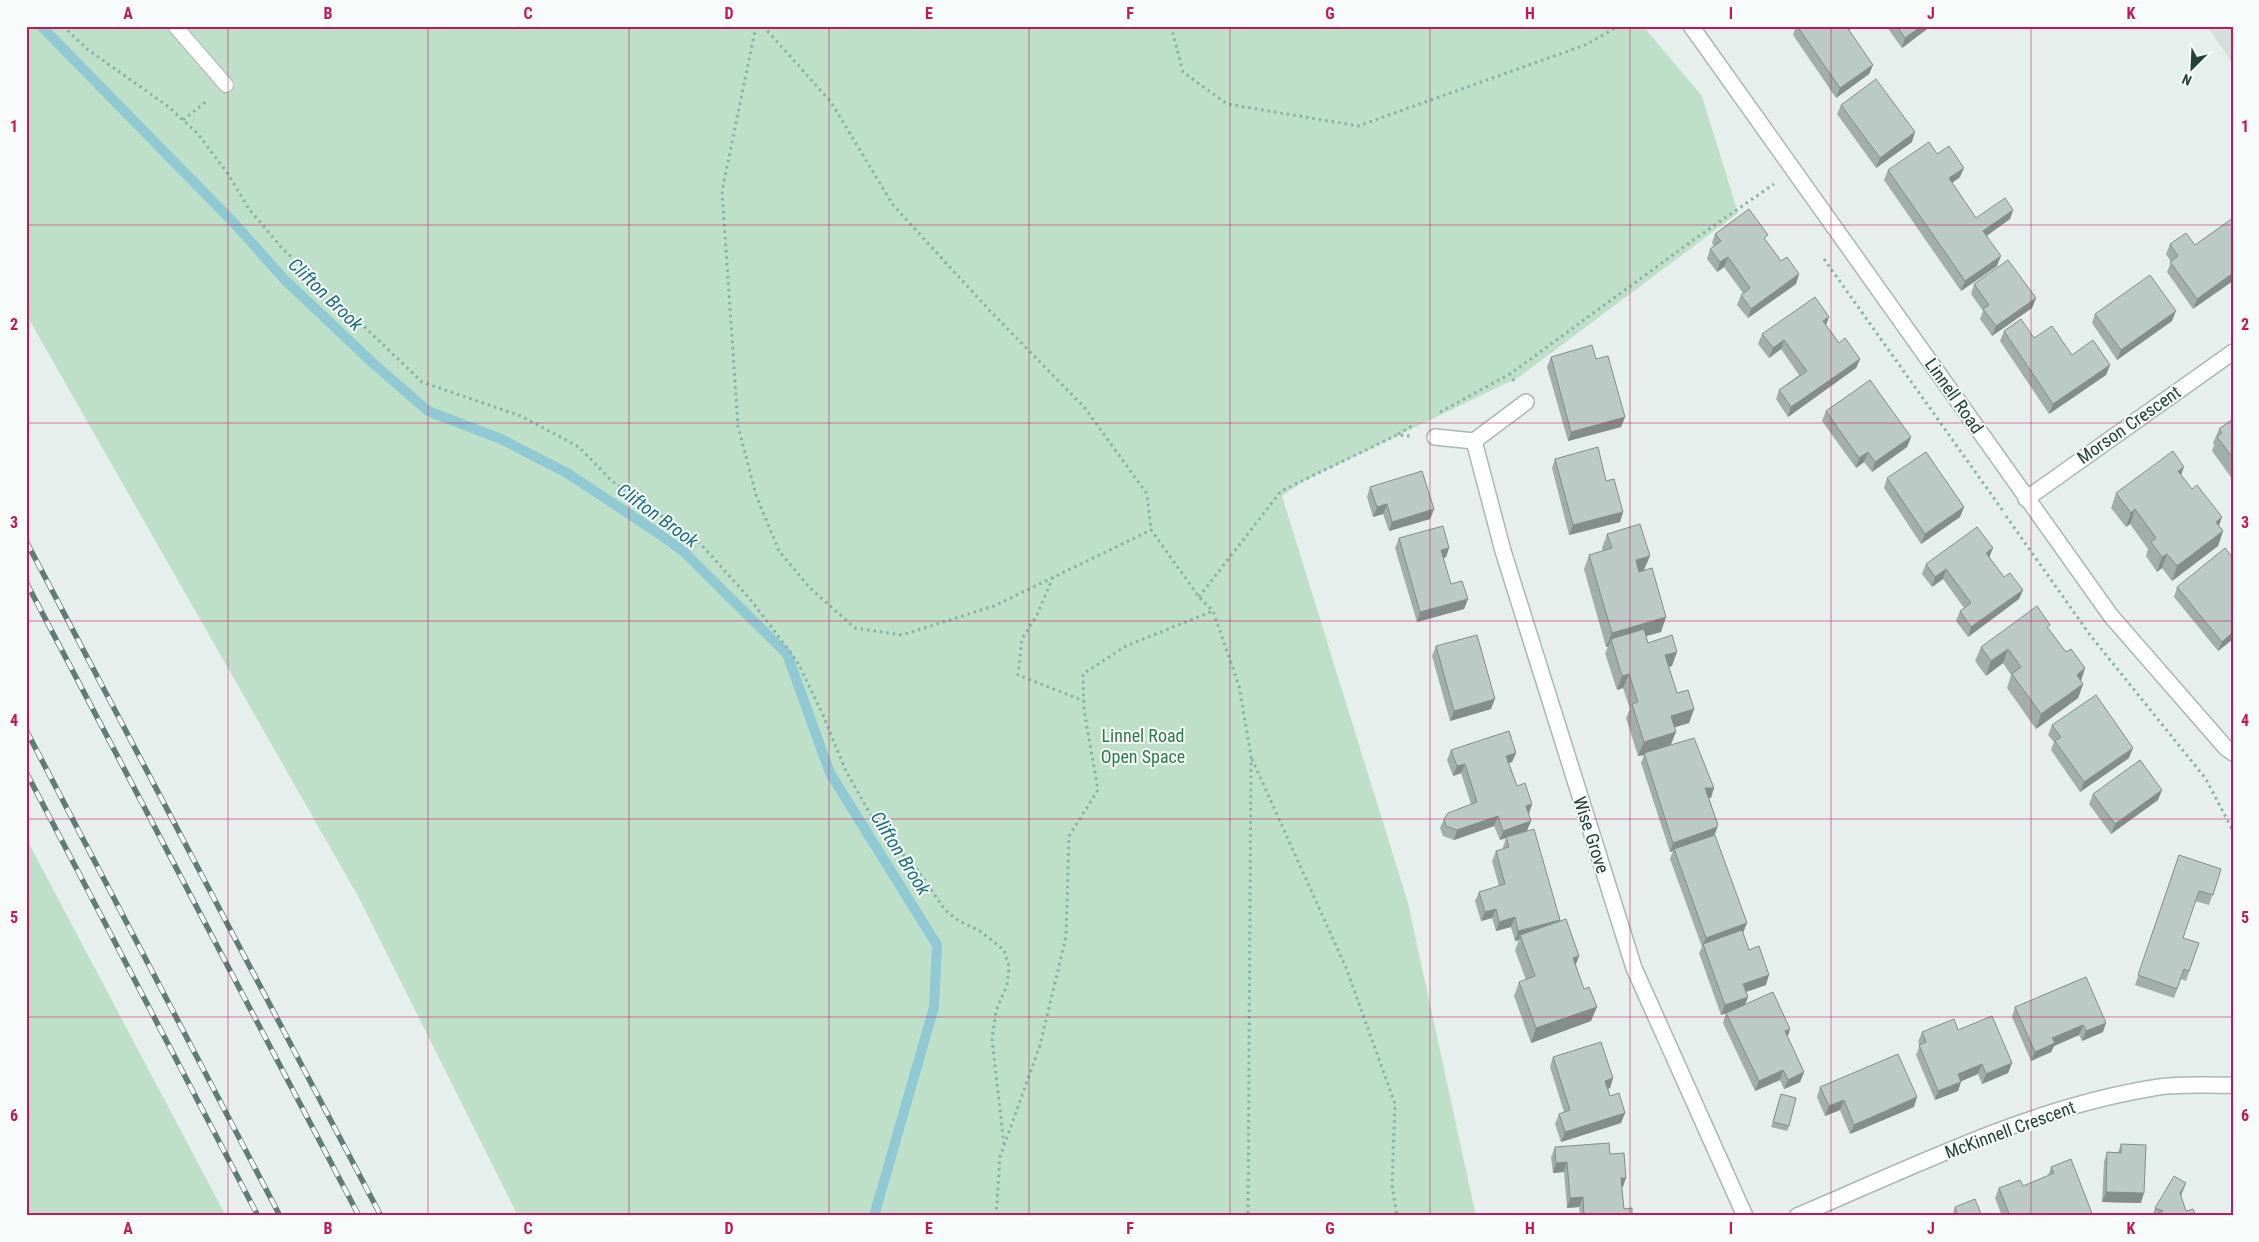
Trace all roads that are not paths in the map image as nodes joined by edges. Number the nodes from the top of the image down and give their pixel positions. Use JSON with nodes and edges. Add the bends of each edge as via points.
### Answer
{"nodes":[{"id":1,"x":175,"y":26,"type":"edge"},
{"id":2,"x":1691,"y":26,"type":"edge"},
{"id":3,"x":226,"y":85,"type":"road end"},
{"id":4,"x":2233,"y":352,"type":"edge"},
{"id":5,"x":1526,"y":402,"type":"road end"},
{"id":6,"x":1435,"y":437,"type":"road end"},
{"id":7,"x":1474,"y":441,"type":"junction"},
{"id":8,"x":2026,"y":499,"type":"junction"},
{"id":9,"x":2233,"y":753,"type":"edge"},
{"id":10,"x":2233,"y":1085,"type":"edge"},
{"id":11,"x":1745,"y":1216,"type":"edge"},
{"id":12,"x":1798,"y":1216,"type":"edge"}],
"edges":[{"from":1,"to":3,"type":"lane"},
{"from":2,"to":8,"type":"street","name":"Linnell Road"},
{"from":4,"to":8,"type":"street","name":"Morson Crescent"},
{"from":5,"to":7,"type":"street"},
{"from":6,"to":7,"type":"street"},
{"from":7,"to":11,"type":"street","name":"Wise Grove","via":[[1506,560],[1634,968]]},
{"from":8,"to":9,"type":"street","name":"Linnell Road","via":[[2111,616]]},
{"from":10,"to":12,"type":"street","name":"McKinnell Crescent","via":[[2154,1087],[2060,1109],[1989,1135]]}]}
